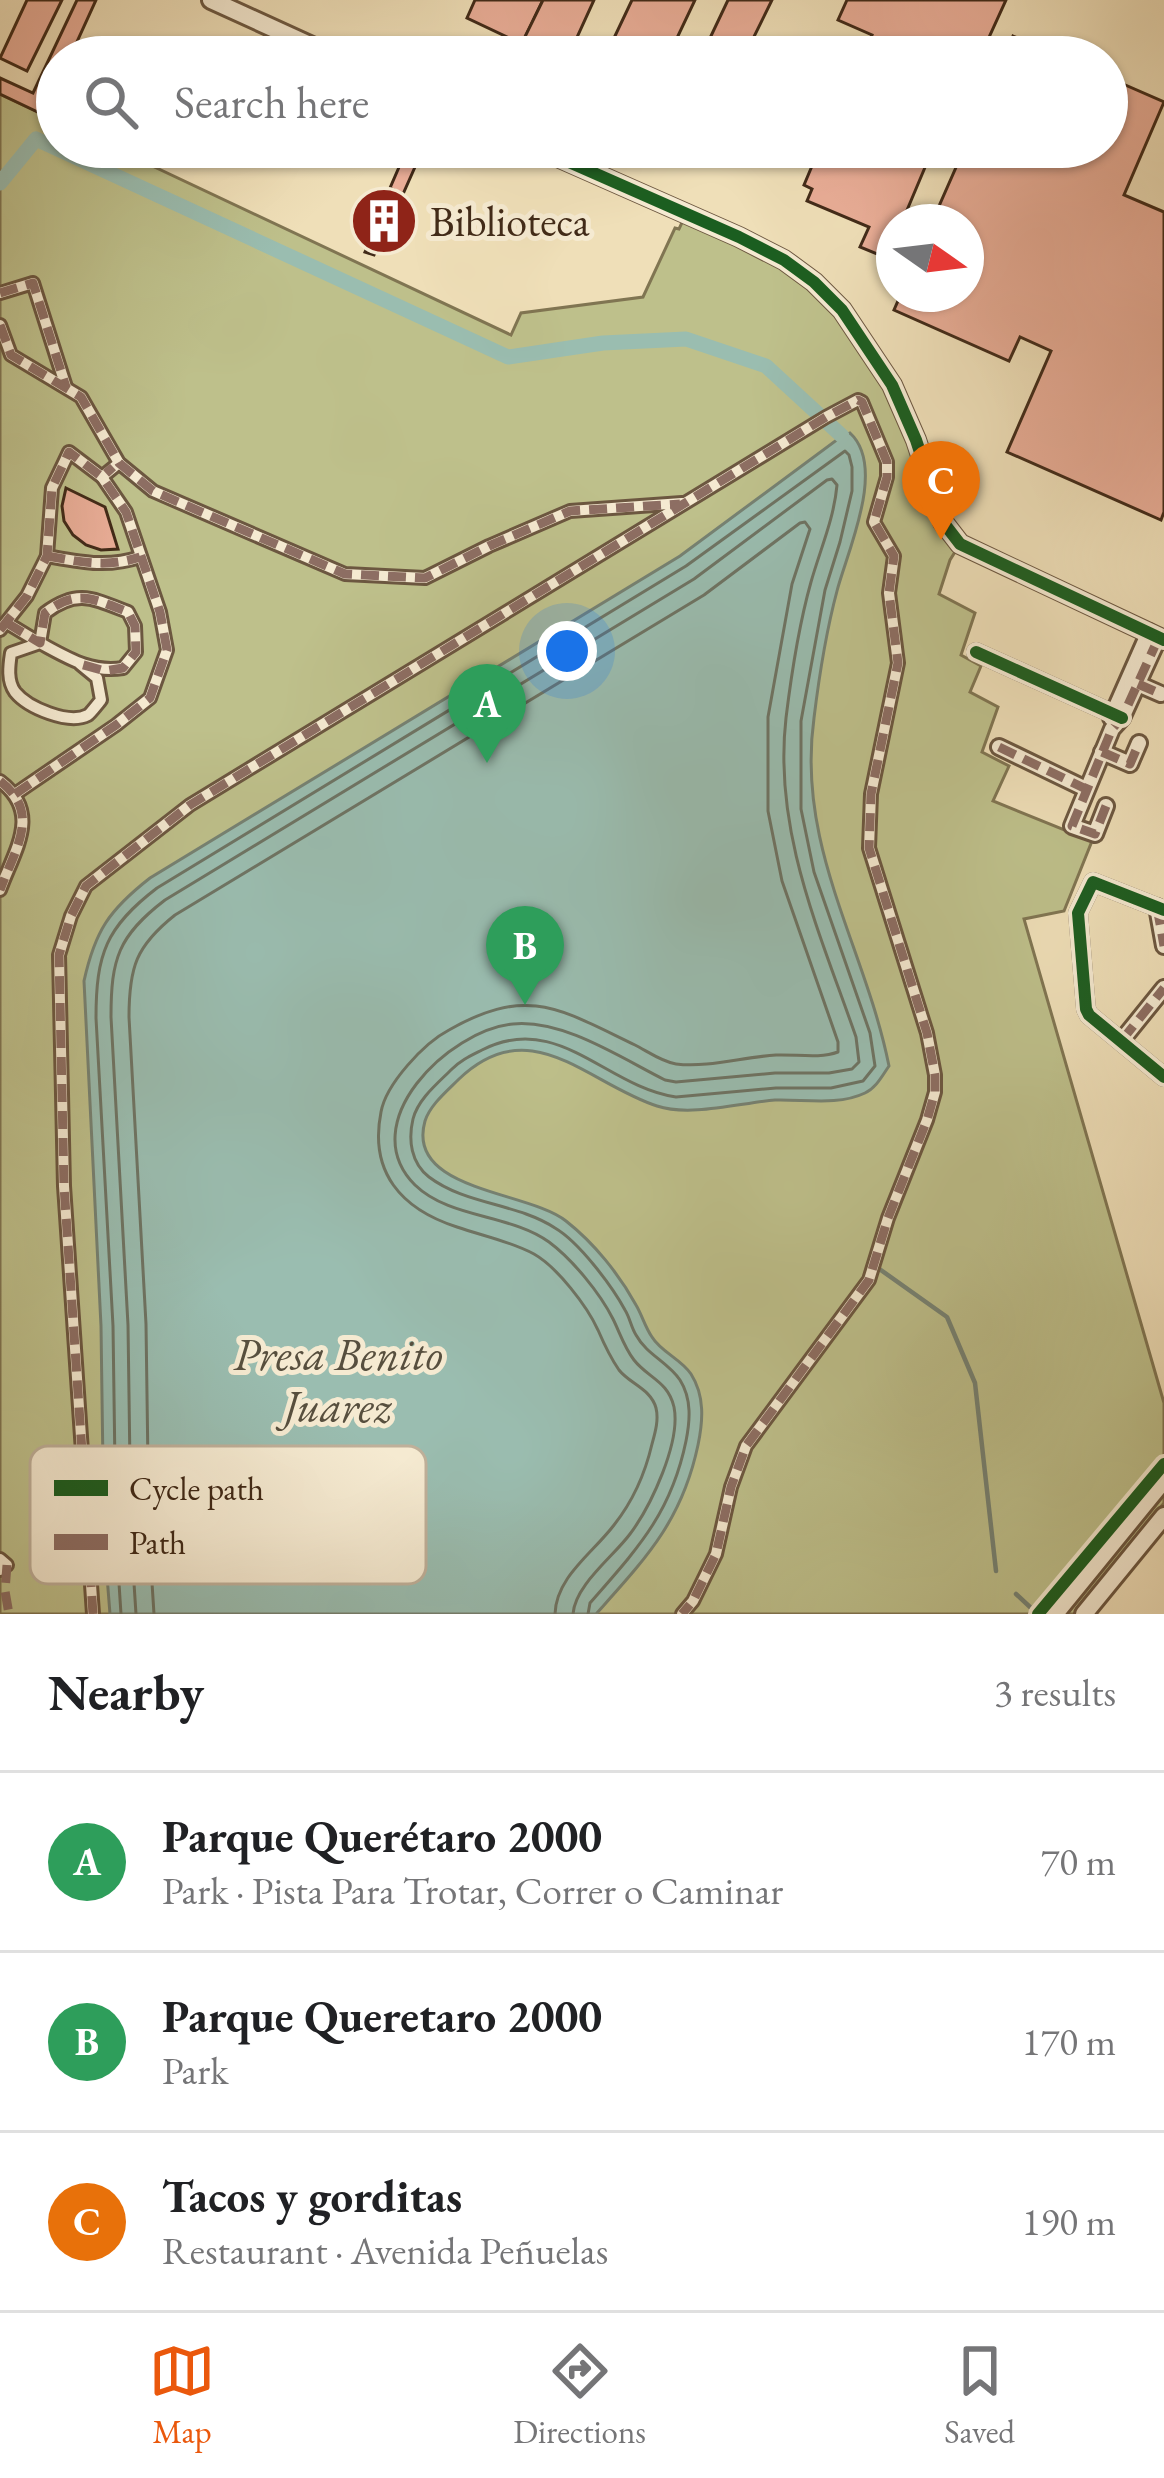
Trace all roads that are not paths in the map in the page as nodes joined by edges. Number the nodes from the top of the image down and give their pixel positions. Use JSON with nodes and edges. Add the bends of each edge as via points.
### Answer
{"nodes":[{"id":1,"x":211,"y":0,"type":"edge"},
{"id":2,"x":290,"y":36,"type":"edge"},
{"id":3,"x":583,"y":168,"type":"edge"},
{"id":4,"x":0,"y":293,"type":"edge"},
{"id":5,"x":0,"y":325,"type":"edge"},
{"id":6,"x":66,"y":387,"type":"junction"},
{"id":7,"x":119,"y":463,"type":"junction"},
{"id":8,"x":102,"y":477,"type":"junction"},
{"id":9,"x":686,"y":503,"type":"junction"},
{"id":10,"x":47,"y":556,"type":"junction"},
{"id":11,"x":140,"y":557,"type":"junction"},
{"id":12,"x":4,"y":627,"type":"edge"},
{"id":13,"x":1157,"y":636,"type":"edge"},
{"id":14,"x":40,"y":643,"type":"junction"},
{"id":15,"x":976,"y":652,"type":"dead end"},
{"id":16,"x":80,"y":664,"type":"junction"},
{"id":17,"x":1138,"y":684,"type":"junction"},
{"id":18,"x":1161,"y":694,"type":"edge"},
{"id":19,"x":1115,"y":720,"type":"junction"},
{"id":20,"x":1139,"y":743,"type":"dead end"},
{"id":21,"x":999,"y":747,"type":"dead end"},
{"id":22,"x":1102,"y":752,"type":"junction"},
{"id":23,"x":0,"y":781,"type":"edge"},
{"id":24,"x":1086,"y":789,"type":"junction"},
{"id":25,"x":15,"y":794,"type":"junction"},
{"id":26,"x":1106,"y":806,"type":"dead end"},
{"id":27,"x":0,"y":890,"type":"edge"},
{"id":28,"x":1160,"y":909,"type":"edge"},
{"id":29,"x":1164,"y":946,"type":"edge"},
{"id":30,"x":1164,"y":988,"type":"edge"},
{"id":31,"x":1122,"y":1040,"type":"junction"},
{"id":32,"x":1164,"y":1077,"type":"edge"},
{"id":33,"x":82,"y":1446,"type":"edge"},
{"id":34,"x":1164,"y":1480,"type":"edge"},
{"id":35,"x":1164,"y":1516,"type":"edge"},
{"id":36,"x":0,"y":1559,"type":"edge"},
{"id":37,"x":0,"y":1570,"type":"edge"},
{"id":38,"x":91,"y":1584,"type":"edge"},
{"id":39,"x":93,"y":1614,"type":"edge"},
{"id":40,"x":682,"y":1614,"type":"edge"},
{"id":41,"x":1055,"y":1614,"type":"edge"},
{"id":42,"x":1084,"y":1614,"type":"edge"}],
"edges":[{"from":1,"to":2,"type":"street"},
{"from":3,"to":13,"type":"street","via":[[800,269],[842,310],[892,385],[943,522],[960,544]]},
{"from":4,"to":6,"type":"street","via":[[33,283]]},
{"from":5,"to":6,"type":"street","via":[[11,355]]},
{"from":6,"to":7,"type":"street","via":[[81,397]]},
{"from":7,"to":8,"type":"street"},
{"from":7,"to":9,"type":"street","via":[[153,491],[345,574],[425,578],[570,511]]},
{"from":8,"to":10,"type":"street","via":[[69,452],[52,488]]},
{"from":8,"to":11,"type":"street","via":[[126,512]]},
{"from":9,"to":33,"type":"street","via":[[190,805],[86,886],[59,955]]},
{"from":9,"to":40,"type":"street","via":[[862,402],[887,462],[874,518],[895,561],[898,663],[871,794],[869,848],[927,1033],[934,1092],[869,1280],[746,1445],[716,1554]]},
{"from":10,"to":11,"type":"street","via":[[92,565]]},
{"from":10,"to":12,"type":"street"},
{"from":11,"to":25,"type":"street","via":[[167,650],[150,698]]},
{"from":12,"to":14,"type":"street"},
{"from":13,"to":17,"type":"street"},
{"from":13,"to":19,"type":"street"},
{"from":14,"to":16,"type":"street"},
{"from":14,"to":16,"type":"street","via":[[10,653],[8,672],[14,692],[40,710],[66,719],[89,715],[101,700],[97,679]]},
{"from":14,"to":16,"type":"street","via":[[45,613],[64,598],[128,613],[136,652],[123,668]]},
{"from":15,"to":19,"type":"street"},
{"from":17,"to":18,"type":"street"},
{"from":17,"to":19,"type":"street"},
{"from":19,"to":22,"type":"street"},
{"from":20,"to":22,"type":"street","via":[[1127,770]]},
{"from":21,"to":24,"type":"street"},
{"from":22,"to":24,"type":"street"},
{"from":23,"to":25,"type":"street"},
{"from":24,"to":26,"type":"street","via":[[1071,824],[1095,834]]},
{"from":25,"to":27,"type":"street","via":[[25,822]]},
{"from":28,"to":29,"type":"street"},
{"from":28,"to":31,"type":"street","via":[[1093,882],[1078,913],[1086,1009]]},
{"from":30,"to":31,"type":"street"},
{"from":31,"to":32,"type":"street"},
{"from":34,"to":41,"type":"street"},
{"from":35,"to":42,"type":"street"},
{"from":36,"to":37,"type":"street","via":[[7,1564]]},
{"from":38,"to":39,"type":"street"}]}
